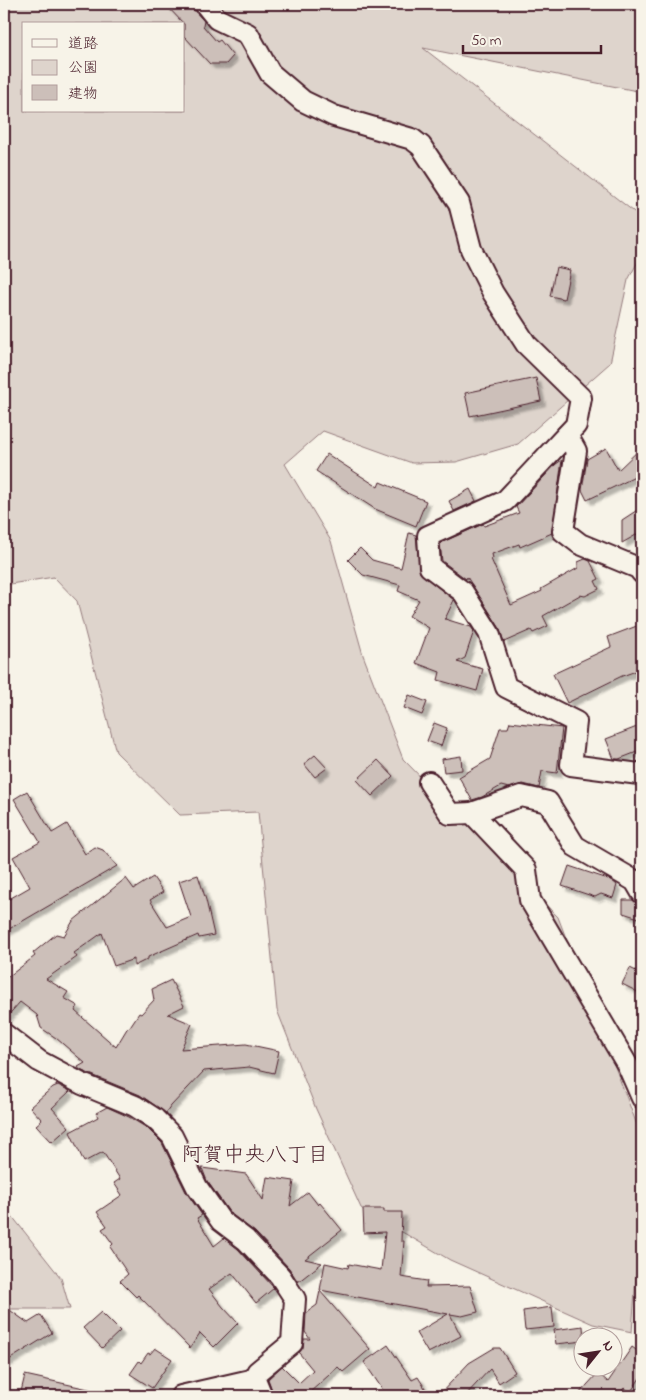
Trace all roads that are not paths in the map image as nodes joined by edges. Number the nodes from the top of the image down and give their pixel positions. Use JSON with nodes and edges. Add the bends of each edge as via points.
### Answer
{"nodes":[{"id":1,"x":204,"y":4,"type":"edge"},
{"id":2,"x":568,"y":435,"type":"junction"},
{"id":3,"x":642,"y":573,"type":"edge"},
{"id":4,"x":642,"y":772,"type":"edge"},
{"id":5,"x":429,"y":782,"type":"dead end"},
{"id":6,"x":472,"y":813,"type":"junction"},
{"id":7,"x":642,"y":894,"type":"edge"},
{"id":8,"x":4,"y":1034,"type":"edge"},
{"id":9,"x":642,"y":1098,"type":"edge"},
{"id":10,"x":258,"y":1388,"type":"edge"},
{"id":11,"x":181,"y":1396,"type":"edge"}],
"edges":[{"from":1,"to":2,"type":"street","via":[[217,19],[248,34],[270,73],[303,101],[334,116],[412,139],[421,146],[459,203],[471,249],[493,293],[526,344],[581,398],[576,425]]},
{"from":2,"to":3,"type":"street","via":[[576,451],[563,531],[580,544],[638,568]]},
{"from":2,"to":4,"type":"street","via":[[505,501],[428,536],[430,568],[463,592],[489,633],[506,687],[576,722],[572,765]]},
{"from":5,"to":6,"type":"street","via":[[450,814]]},
{"from":6,"to":7,"type":"street","via":[[521,796],[548,802],[575,846],[635,881]]},
{"from":6,"to":9,"type":"street","via":[[526,870],[530,900],[628,1066]]},
{"from":8,"to":10,"type":"street","via":[[39,1060],[82,1084],[135,1106],[155,1119],[172,1136],[197,1187],[222,1221],[246,1240],[280,1276],[295,1299],[292,1343],[257,1372]]},
{"from":10,"to":11,"type":"street"}]}
